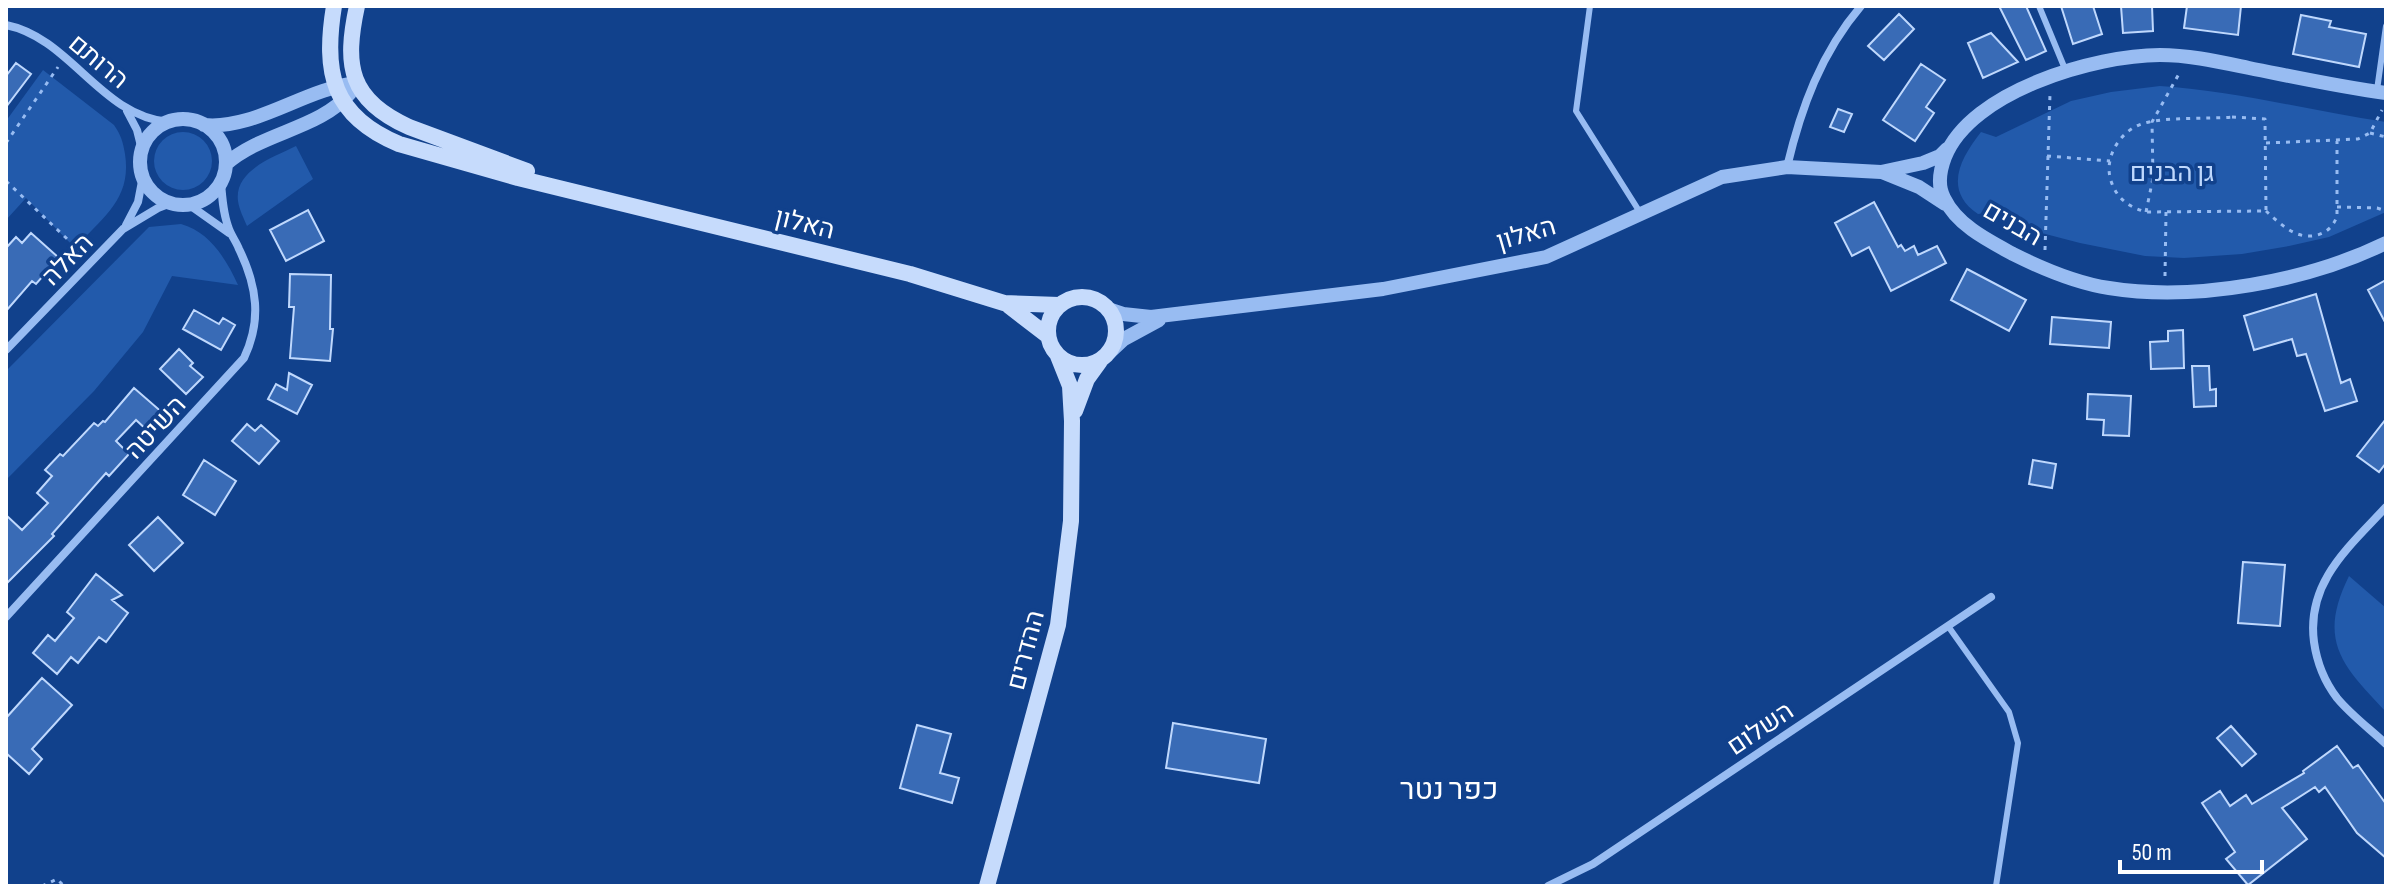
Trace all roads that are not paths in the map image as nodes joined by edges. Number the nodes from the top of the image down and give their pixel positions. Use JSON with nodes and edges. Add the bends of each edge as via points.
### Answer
{"nodes":[{"id":1,"x":334,"y":6,"type":"edge"},
{"id":2,"x":357,"y":6,"type":"edge"},
{"id":3,"x":1590,"y":6,"type":"edge"},
{"id":4,"x":1861,"y":6,"type":"edge"},
{"id":5,"x":2039,"y":6,"type":"edge"},
{"id":6,"x":6,"y":25,"type":"edge"},
{"id":7,"x":2386,"y":26,"type":"edge"},
{"id":8,"x":2067,"y":72,"type":"junction"},
{"id":9,"x":358,"y":83,"type":"junction"},
{"id":10,"x":334,"y":85,"type":"junction"},
{"id":11,"x":2383,"y":95,"type":"edge"},
{"id":12,"x":342,"y":102,"type":"junction"},
{"id":13,"x":124,"y":107,"type":"junction"},
{"id":14,"x":169,"y":122,"type":"junction"},
{"id":15,"x":204,"y":125,"type":"junction"},
{"id":16,"x":1950,"y":146,"type":"junction"},
{"id":17,"x":142,"y":150,"type":"junction"},
{"id":18,"x":226,"y":164,"type":"junction"},
{"id":19,"x":1787,"y":167,"type":"junction"},
{"id":20,"x":1881,"y":172,"type":"junction"},
{"id":21,"x":143,"y":176,"type":"junction"},
{"id":22,"x":221,"y":182,"type":"junction"},
{"id":23,"x":593,"y":194,"type":"junction"},
{"id":24,"x":171,"y":203,"type":"junction"},
{"id":25,"x":188,"y":204,"type":"junction"},
{"id":26,"x":1949,"y":206,"type":"junction"},
{"id":27,"x":1641,"y":214,"type":"junction"},
{"id":28,"x":123,"y":229,"type":"junction"},
{"id":29,"x":232,"y":236,"type":"junction"},
{"id":30,"x":2386,"y":243,"type":"edge"},
{"id":31,"x":1004,"y":303,"type":"junction"},
{"id":32,"x":1059,"y":305,"type":"junction"},
{"id":33,"x":1108,"y":309,"type":"junction"},
{"id":34,"x":1171,"y":315,"type":"junction"},
{"id":35,"x":1048,"y":336,"type":"junction"},
{"id":36,"x":6,"y":350,"type":"edge"},
{"id":37,"x":1058,"y":356,"type":"junction"},
{"id":38,"x":1104,"y":357,"type":"junction"},
{"id":39,"x":1072,"y":421,"type":"junction"},
{"id":40,"x":2386,"y":507,"type":"edge"},
{"id":41,"x":1991,"y":597,"type":"dead end"},
{"id":42,"x":6,"y":617,"type":"edge"},
{"id":43,"x":1948,"y":626,"type":"junction"},
{"id":44,"x":2386,"y":744,"type":"edge"},
{"id":45,"x":987,"y":886,"type":"edge"},
{"id":46,"x":1548,"y":886,"type":"edge"},
{"id":47,"x":1996,"y":886,"type":"edge"}],
"edges":[{"from":1,"to":10,"type":"main road","name":"האלון","via":[[329,52]]},
{"from":2,"to":9,"type":"main road","via":[[349,53]]},
{"from":3,"to":27,"type":"lane","via":[[1576,111]]},
{"from":4,"to":19,"type":"street","via":[[1824,58]]},
{"from":5,"to":8,"type":"lane"},
{"from":6,"to":13,"type":"street","name":"הרותם","via":[[40,38]]},
{"from":7,"to":11,"type":"lane"},
{"from":8,"to":11,"type":"street","name":"הבנים","via":[[2126,58],[2188,57]]},
{"from":8,"to":16,"type":"street","name":"הבנים","via":[[1985,110]]},
{"from":9,"to":10,"type":"street"},
{"from":9,"to":12,"type":"street"},
{"from":9,"to":23,"type":"main road","name":"האלון","via":[[369,101],[394,120]]},
{"from":10,"to":12,"type":"main road","name":"האלון"},
{"from":10,"to":15,"type":"street","via":[[240,122]]},
{"from":12,"to":18,"type":"street","via":[[254,144]]},
{"from":12,"to":23,"type":"main road","name":"האלון","via":[[366,126],[399,144]]},
{"from":13,"to":14,"type":"street","name":"הרותם","via":[[149,120]]},
{"from":13,"to":17,"type":"street","name":"הרותם"},
{"from":14,"to":15,"type":"street","via":[[188,119]]},
{"from":14,"to":17,"type":"street","via":[[152,132]]},
{"from":15,"to":18,"type":"street","via":[[220,140]]},
{"from":16,"to":20,"type":"street","name":"האלון","via":[[1923,163]]},
{"from":16,"to":26,"type":"street","name":"הבנים","via":[[1940,177]]},
{"from":17,"to":21,"type":"street"},
{"from":18,"to":22,"type":"street"},
{"from":19,"to":20,"type":"street","name":"האלון"},
{"from":19,"to":27,"type":"street","name":"האלון","via":[[1722,177]]},
{"from":20,"to":26,"type":"street","name":"האלון"},
{"from":21,"to":24,"type":"street","via":[[153,193]]},
{"from":21,"to":28,"type":"street","name":"האלה","via":[[138,202]]},
{"from":22,"to":25,"type":"street","via":[[208,197]]},
{"from":22,"to":29,"type":"street","name":"השיטה"},
{"from":23,"to":31,"type":"main road","name":"האלון"},
{"from":24,"to":25,"type":"street"},
{"from":24,"to":28,"type":"street","name":"האלה"},
{"from":25,"to":29,"type":"street","name":"השיטה"},
{"from":26,"to":30,"type":"street","name":"הבנים","via":[[1990,242],[2067,277],[2109,288],[2165,292],[2258,283]]},
{"from":27,"to":34,"type":"street","name":"האלון","via":[[1546,257],[1383,289]]},
{"from":28,"to":36,"type":"street","name":"האלה"},
{"from":29,"to":42,"type":"street","name":"השיטה","via":[[253,281],[256,301],[254,331],[244,358]]},
{"from":31,"to":32,"type":"main road","name":"האלון"},
{"from":31,"to":35,"type":"main road","name":"האלון"},
{"from":32,"to":33,"type":"main road","via":[[1078,297]]},
{"from":32,"to":35,"type":"main road","via":[[1048,324]]},
{"from":33,"to":34,"type":"street","name":"האלון","via":[[1137,317]]},
{"from":33,"to":38,"type":"main road","via":[[1116,338]]},
{"from":34,"to":38,"type":"street","name":"האלון","via":[[1136,331]]},
{"from":35,"to":37,"type":"main road"},
{"from":37,"to":38,"type":"main road","via":[[1078,366]]},
{"from":37,"to":39,"type":"main road","name":"ההדרים","via":[[1070,386]]},
{"from":38,"to":39,"type":"main road","name":"ההדרים","via":[[1077,402]]},
{"from":39,"to":45,"type":"main road","name":"ההדרים","via":[[1064,594]]},
{"from":40,"to":44,"type":"street","via":[[2329,573],[2319,589],[2312,623],[2327,684]]},
{"from":41,"to":43,"type":"street","name":"השלום"},
{"from":43,"to":46,"type":"street","name":"השלום","via":[[1593,864]]},
{"from":43,"to":47,"type":"lane","via":[[2009,712],[2018,743]]}]}
